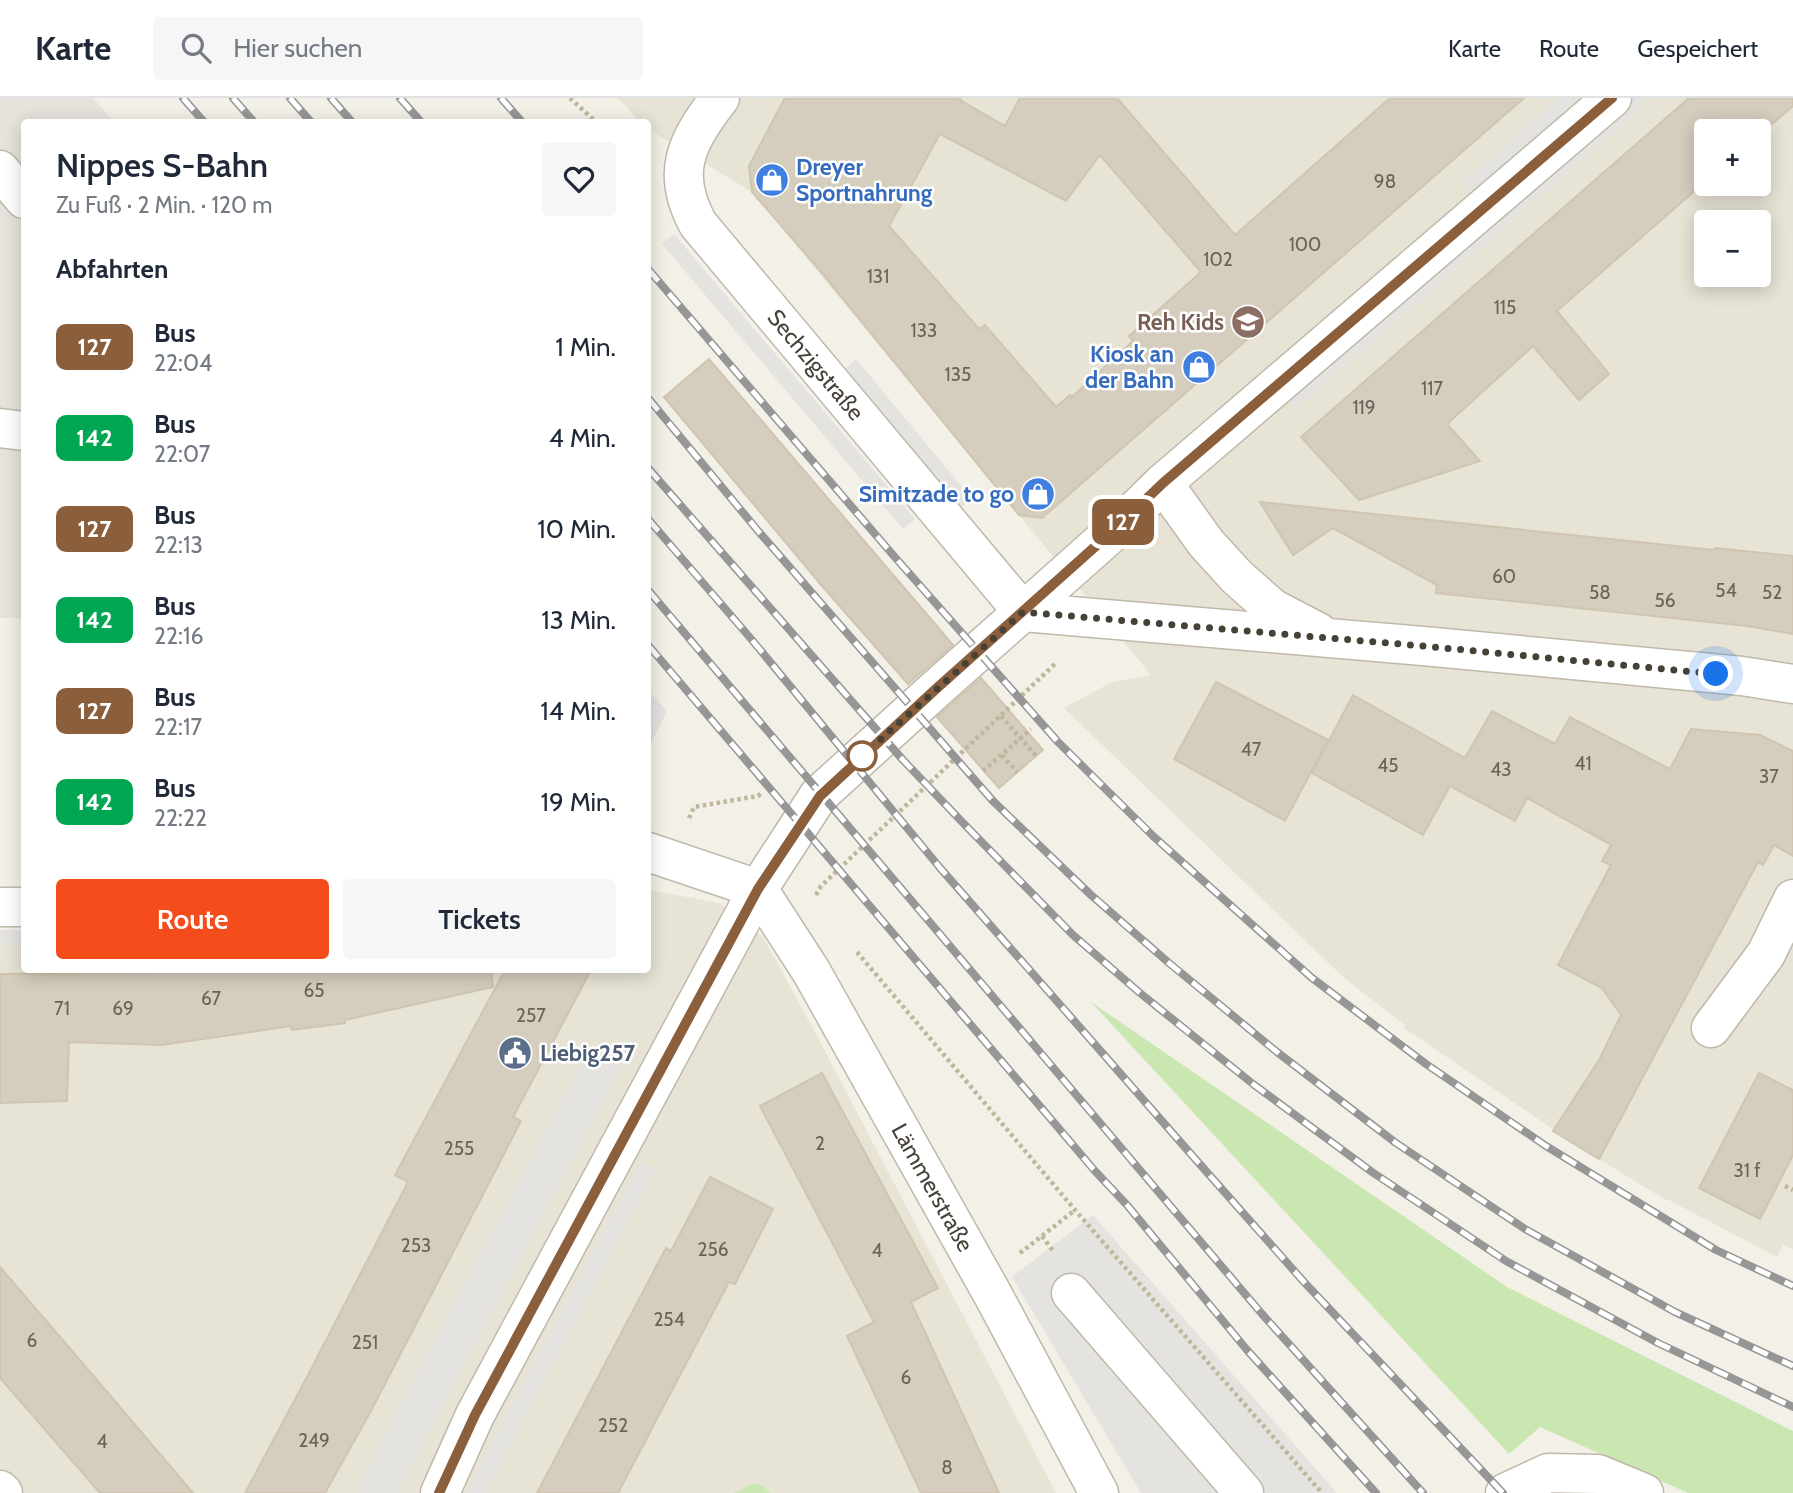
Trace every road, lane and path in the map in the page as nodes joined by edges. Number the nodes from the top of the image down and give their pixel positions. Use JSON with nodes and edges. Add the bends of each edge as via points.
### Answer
{"nodes":[{"id":1,"x":570,"y":98,"type":"edge"},
{"id":2,"x":720,"y":98,"type":"edge"},
{"id":3,"x":1612,"y":98,"type":"edge"},
{"id":4,"x":593,"y":119,"type":"edge"},
{"id":5,"x":0,"y":170,"type":"edge"},
{"id":6,"x":21,"y":195,"type":"edge"},
{"id":7,"x":0,"y":428,"type":"edge"},
{"id":8,"x":21,"y":431,"type":"edge"},
{"id":9,"x":1163,"y":483,"type":"junction"},
{"id":10,"x":1023,"y":612,"type":"junction"},
{"id":11,"x":1103,"y":619,"type":"junction"},
{"id":12,"x":1333,"y":639,"type":"junction"},
{"id":13,"x":1793,"y":684,"type":"edge"},
{"id":14,"x":1001,"y":716,"type":"junction"},
{"id":15,"x":1031,"y":729,"type":"dead end"},
{"id":16,"x":1002,"y":755,"type":"junction"},
{"id":17,"x":1037,"y":757,"type":"dead end"},
{"id":18,"x":983,"y":771,"type":"dead end"},
{"id":19,"x":1017,"y":772,"type":"dead end"},
{"id":20,"x":651,"y":853,"type":"edge"},
{"id":21,"x":758,"y":889,"type":"junction"},
{"id":22,"x":1793,"y":899,"type":"edge"},
{"id":23,"x":0,"y":907,"type":"edge"},
{"id":24,"x":21,"y":907,"type":"edge"},
{"id":25,"x":792,"y":942,"type":"junction"},
{"id":26,"x":850,"y":943,"type":"dead end"},
{"id":27,"x":1711,"y":1028,"type":"dead end"},
{"id":28,"x":1785,"y":1186,"type":"dead end"},
{"id":29,"x":1793,"y":1190,"type":"edge"},
{"id":30,"x":1075,"y":1210,"type":"junction"},
{"id":31,"x":985,"y":1281,"type":"junction"},
{"id":32,"x":1071,"y":1293,"type":"dead end"},
{"id":33,"x":440,"y":1493,"type":"edge"},
{"id":34,"x":1099,"y":1493,"type":"edge"},
{"id":35,"x":1244,"y":1493,"type":"edge"},
{"id":36,"x":1322,"y":1493,"type":"edge"},
{"id":37,"x":1505,"y":1493,"type":"edge"},
{"id":38,"x":1644,"y":1493,"type":"edge"}],
"edges":[{"from":1,"to":4,"type":"path"},
{"from":2,"to":10,"type":"street","name":"Sechzigstraße","via":[[683,162],[685,196],[698,224]]},
{"from":3,"to":9,"type":"street"},
{"from":5,"to":6,"type":"street"},
{"from":7,"to":8,"type":"street"},
{"from":9,"to":10,"type":"street"},
{"from":9,"to":12,"type":"street","via":[[1237,577],[1272,608]]},
{"from":10,"to":11,"type":"street"},
{"from":10,"to":21,"type":"street","via":[[820,796]]},
{"from":11,"to":12,"type":"street"},
{"from":11,"to":14,"type":"path"},
{"from":12,"to":13,"type":"street"},
{"from":14,"to":17,"type":"path"},
{"from":14,"to":25,"type":"path","via":[[821,886]]},
{"from":15,"to":16,"type":"path"},
{"from":16,"to":18,"type":"path"},
{"from":16,"to":19,"type":"path"},
{"from":20,"to":21,"type":"street"},
{"from":21,"to":25,"type":"street","name":"Lämmerstraße"},
{"from":21,"to":33,"type":"street","via":[[475,1415]]},
{"from":22,"to":27,"type":"street","via":[[1766,954]]},
{"from":23,"to":24,"type":"street"},
{"from":25,"to":31,"type":"street","name":"Lämmerstraße"},
{"from":26,"to":30,"type":"path"},
{"from":28,"to":29,"type":"path"},
{"from":30,"to":31,"type":"path"},
{"from":30,"to":36,"type":"path"},
{"from":31,"to":34,"type":"street","name":"Lämmerstraße"},
{"from":32,"to":35,"type":"street"},
{"from":37,"to":38,"type":"street","via":[[1548,1473],[1598,1474]]}]}
